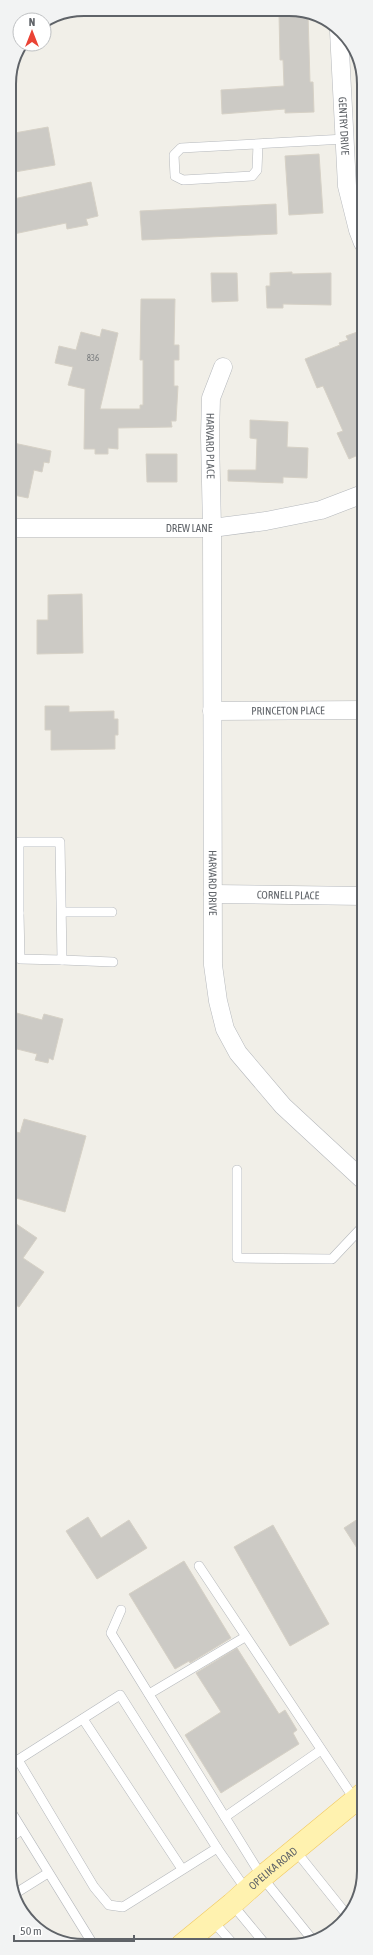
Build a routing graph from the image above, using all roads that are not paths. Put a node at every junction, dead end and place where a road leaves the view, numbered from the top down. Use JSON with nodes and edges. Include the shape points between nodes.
{"nodes":[{"id":1,"x":339,"y":39,"type":"edge"},
{"id":2,"x":345,"y":139,"type":"junction"},
{"id":3,"x":258,"y":144,"type":"junction"},
{"id":4,"x":357,"y":226,"type":"edge"},
{"id":5,"x":223,"y":367,"type":"dead end"},
{"id":6,"x":357,"y":497,"type":"edge"},
{"id":7,"x":16,"y":528,"type":"edge"},
{"id":8,"x":212,"y":528,"type":"junction"},
{"id":9,"x":357,"y":710,"type":"edge"},
{"id":10,"x":212,"y":711,"type":"junction"},
{"id":11,"x":16,"y":885,"type":"edge"},
{"id":12,"x":213,"y":894,"type":"junction"},
{"id":13,"x":357,"y":896,"type":"edge"},
{"id":14,"x":62,"y":912,"type":"junction"},
{"id":15,"x":112,"y":912,"type":"dead end"},
{"id":16,"x":16,"y":928,"type":"edge"},
{"id":17,"x":62,"y":960,"type":"junction"},
{"id":18,"x":114,"y":962,"type":"dead end"},
{"id":19,"x":237,"y":1170,"type":"dead end"},
{"id":20,"x":357,"y":1174,"type":"edge"},
{"id":21,"x":357,"y":1232,"type":"edge"},
{"id":22,"x":199,"y":1566,"type":"dead end"},
{"id":23,"x":121,"y":1610,"type":"dead end"},
{"id":24,"x":245,"y":1637,"type":"junction"},
{"id":25,"x":149,"y":1694,"type":"junction"},
{"id":26,"x":83,"y":1719,"type":"junction"},
{"id":27,"x":321,"y":1750,"type":"junction"},
{"id":28,"x":16,"y":1762,"type":"edge"},
{"id":29,"x":16,"y":1766,"type":"edge"},
{"id":30,"x":357,"y":1794,"type":"edge"},
{"id":31,"x":357,"y":1798,"type":"edge"},
{"id":32,"x":224,"y":1817,"type":"junction"},
{"id":33,"x":16,"y":1821,"type":"edge"},
{"id":34,"x":21,"y":1830,"type":"junction"},
{"id":35,"x":16,"y":1834,"type":"edge"},
{"id":36,"x":217,"y":1848,"type":"junction"},
{"id":37,"x":295,"y":1850,"type":"junction"},
{"id":38,"x":182,"y":1869,"type":"junction"},
{"id":39,"x":48,"y":1872,"type":"junction"},
{"id":40,"x":247,"y":1890,"type":"junction"},
{"id":41,"x":19,"y":1891,"type":"edge"},
{"id":42,"x":344,"y":1911,"type":"edge"},
{"id":43,"x":212,"y":1920,"type":"junction"},
{"id":44,"x":309,"y":1936,"type":"edge"},
{"id":45,"x":90,"y":1939,"type":"edge"},
{"id":46,"x":189,"y":1939,"type":"edge"},
{"id":47,"x":229,"y":1939,"type":"edge"},
{"id":48,"x":264,"y":1939,"type":"edge"}],
"edges":[{"from":1,"to":2,"type":"street","name":"GENTRY DRIVE"},
{"from":2,"to":3,"type":"lane"},
{"from":2,"to":4,"type":"street","name":"GENTRY DRIVE","via":[[347,186]]},
{"from":3,"to":3,"type":"lane","via":[[181,148],[174,155],[175,176],[183,180],[252,176],[257,170]]},
{"from":5,"to":8,"type":"street","name":"HARVARD PLACE","via":[[211,398]]},
{"from":6,"to":8,"type":"street","name":"DREW LANE","via":[[321,510]]},
{"from":7,"to":8,"type":"street","name":"DREW LANE"},
{"from":8,"to":10,"type":"street","name":"HARVARD DRIVE"},
{"from":9,"to":10,"type":"street","name":"PRINCETON PLACE"},
{"from":10,"to":12,"type":"street","name":"HARVARD DRIVE"},
{"from":11,"to":14,"type":"lane","via":[[19,842],[60,842]]},
{"from":12,"to":13,"type":"street","name":"CORNELL PLACE"},
{"from":12,"to":20,"type":"street","name":"HARVARD DRIVE","via":[[214,965],[218,1001],[226,1029],[238,1053],[284,1106]]},
{"from":14,"to":15,"type":"lane"},
{"from":14,"to":17,"type":"lane"},
{"from":16,"to":17,"type":"lane","via":[[20,959]]},
{"from":17,"to":18,"type":"lane"},
{"from":19,"to":21,"type":"lane","via":[[237,1258],[332,1259]]},
{"from":22,"to":24,"type":"lane"},
{"from":23,"to":25,"type":"lane","via":[[111,1633]]},
{"from":24,"to":25,"type":"lane"},
{"from":24,"to":27,"type":"lane"},
{"from":25,"to":32,"type":"lane"},
{"from":26,"to":28,"type":"lane"},
{"from":26,"to":36,"type":"lane","via":[[120,1695]]},
{"from":26,"to":38,"type":"lane"},
{"from":27,"to":30,"type":"lane"},
{"from":27,"to":32,"type":"lane"},
{"from":29,"to":38,"type":"lane","via":[[94,1887],[109,1905],[123,1907]]},
{"from":31,"to":37,"type":"main road","name":"OPELIKA ROAD"},
{"from":32,"to":40,"type":"lane"},
{"from":33,"to":34,"type":"lane"},
{"from":34,"to":35,"type":"lane"},
{"from":34,"to":39,"type":"lane"},
{"from":36,"to":38,"type":"lane"},
{"from":36,"to":40,"type":"lane"},
{"from":37,"to":40,"type":"main road","name":"OPELIKA ROAD"},
{"from":37,"to":42,"type":"lane"},
{"from":39,"to":41,"type":"lane"},
{"from":39,"to":45,"type":"lane"},
{"from":40,"to":43,"type":"main road","name":"OPELIKA ROAD"},
{"from":40,"to":44,"type":"lane"},
{"from":40,"to":48,"type":"lane"},
{"from":43,"to":46,"type":"main road","name":"OPELIKA ROAD"},
{"from":43,"to":47,"type":"lane"}]}
